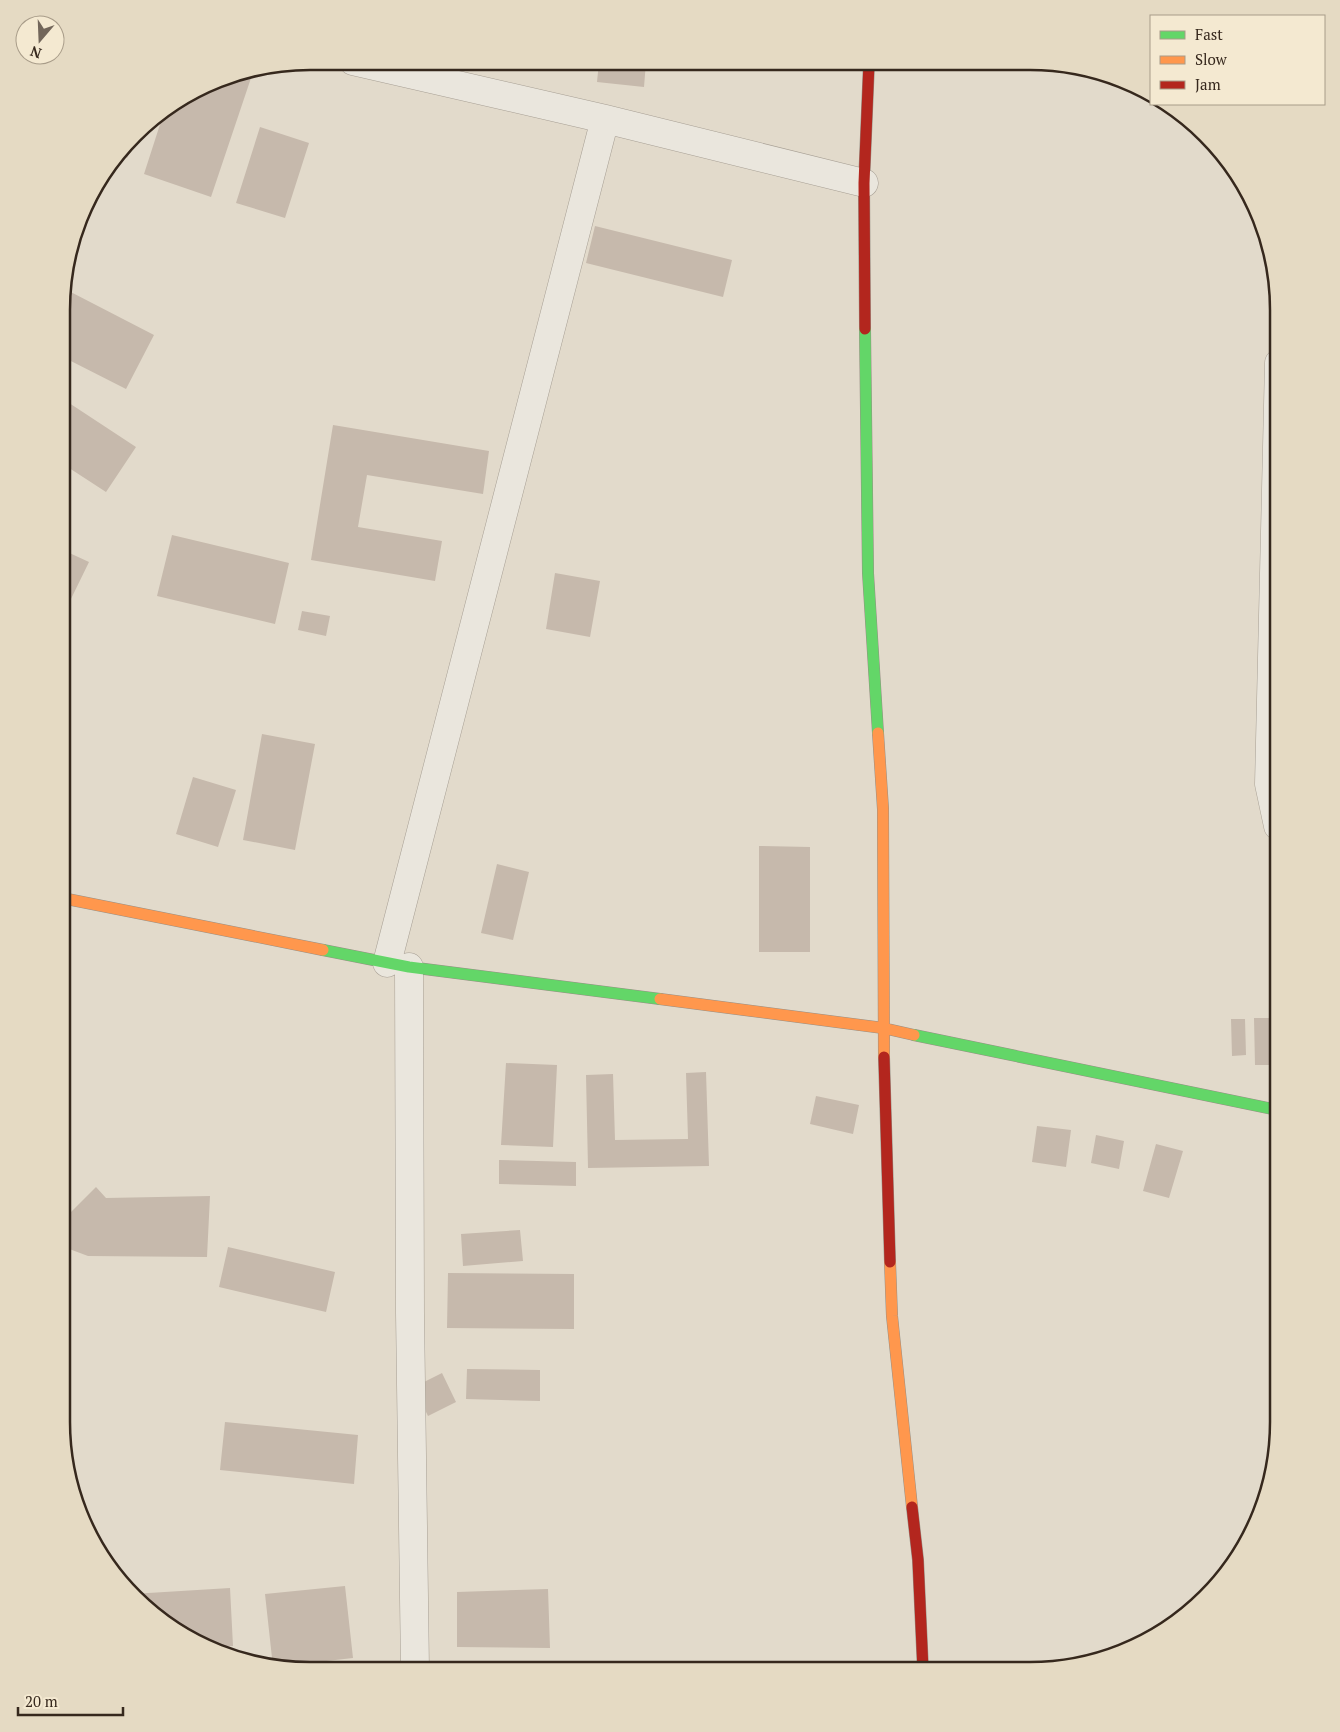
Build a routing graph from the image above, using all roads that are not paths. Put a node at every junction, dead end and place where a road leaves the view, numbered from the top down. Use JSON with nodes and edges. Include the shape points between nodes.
{"nodes":[{"id":1,"x":392,"y":70,"type":"edge"},
{"id":2,"x":869,"y":70,"type":"edge"},
{"id":3,"x":605,"y":120,"type":"junction"},
{"id":4,"x":864,"y":183,"type":"junction"},
{"id":5,"x":1270,"y":742,"type":"edge"},
{"id":6,"x":1270,"y":789,"type":"edge"},
{"id":7,"x":70,"y":900,"type":"edge"},
{"id":8,"x":398,"y":965,"type":"junction"},
{"id":9,"x":883,"y":1028,"type":"junction"},
{"id":10,"x":1270,"y":1108,"type":"edge"},
{"id":11,"x":415,"y":1662,"type":"edge"},
{"id":12,"x":923,"y":1662,"type":"edge"}],
"edges":[{"from":1,"to":3,"type":"street"},
{"from":2,"to":4,"type":"street"},
{"from":3,"to":4,"type":"street"},
{"from":3,"to":8,"type":"street"},
{"from":4,"to":9,"type":"street","via":[[868,572],[883,809]]},
{"from":5,"to":6,"type":"street"},
{"from":7,"to":8,"type":"street"},
{"from":8,"to":9,"type":"street"},
{"from":8,"to":11,"type":"street","via":[[410,1314]]},
{"from":9,"to":10,"type":"street"},
{"from":9,"to":12,"type":"street","via":[[892,1316],[918,1560]]}]}
